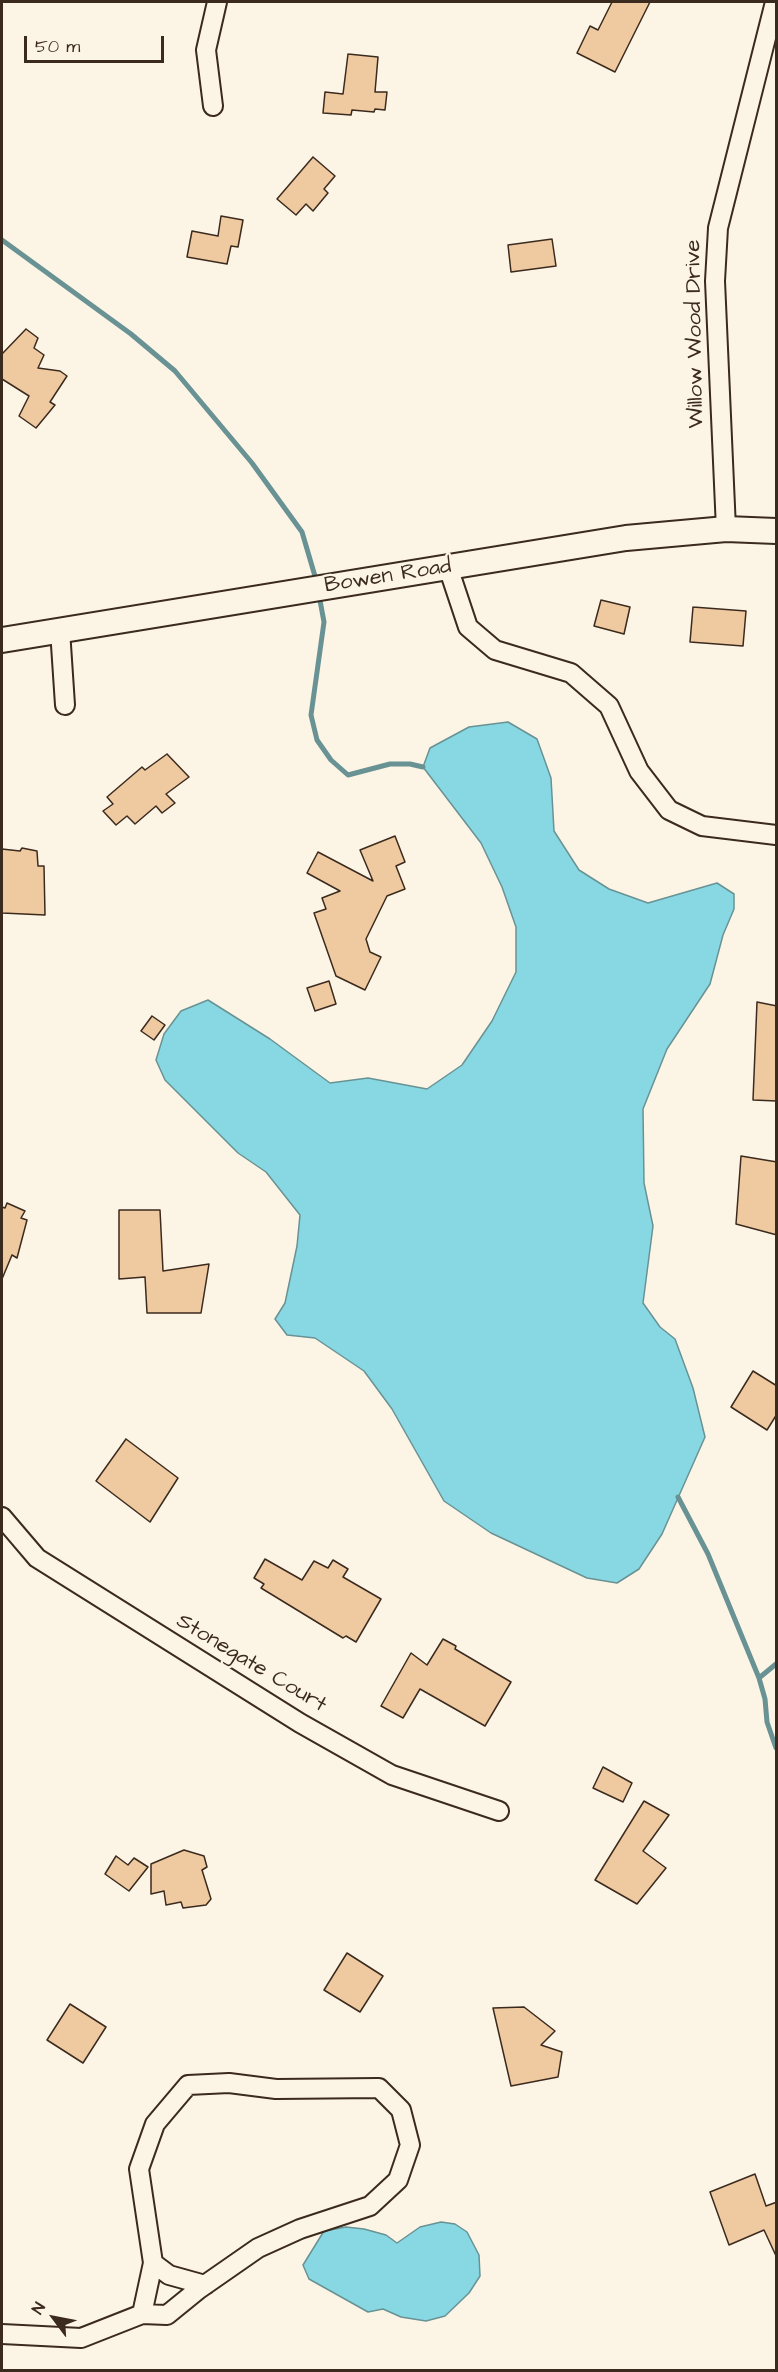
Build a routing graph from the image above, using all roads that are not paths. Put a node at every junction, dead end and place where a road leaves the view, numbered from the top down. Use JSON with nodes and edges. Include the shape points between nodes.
{"nodes":[{"id":1,"x":217,"y":2,"type":"edge"},
{"id":2,"x":775,"y":2,"type":"edge"},
{"id":3,"x":213,"y":106,"type":"dead end"},
{"id":4,"x":726,"y":529,"type":"junction"},
{"id":5,"x":777,"y":531,"type":"edge"},
{"id":6,"x":448,"y":567,"type":"junction"},
{"id":7,"x":60,"y":630,"type":"junction"},
{"id":8,"x":2,"y":640,"type":"edge"},
{"id":9,"x":65,"y":705,"type":"dead end"},
{"id":10,"x":777,"y":836,"type":"edge"},
{"id":11,"x":2,"y":1517,"type":"edge"},
{"id":12,"x":499,"y":1811,"type":"dead end"},
{"id":13,"x":153,"y":2263,"type":"junction"},
{"id":14,"x":205,"y":2285,"type":"junction"},
{"id":15,"x":142,"y":2314,"type":"junction"},
{"id":16,"x":2,"y":2334,"type":"edge"}],
"edges":[{"from":1,"to":3,"type":"street","via":[[206,50]]},
{"from":2,"to":4,"type":"street","name":"Willow Wood Drive","via":[[718,228],[715,281]]},
{"from":4,"to":5,"type":"street","name":"Bowen Road"},
{"from":4,"to":6,"type":"street","name":"Bowen Road","via":[[626,538]]},
{"from":6,"to":7,"type":"street","name":"Bowen Road"},
{"from":6,"to":10,"type":"street","via":[[468,627],[495,650],[571,673],[609,706],[639,771],[669,810],[702,826]]},
{"from":7,"to":8,"type":"street","name":"Bowen Road"},
{"from":7,"to":9,"type":"street"},
{"from":11,"to":12,"type":"street","name":"Stonegate Court","via":[[38,1558],[300,1723],[392,1775]]},
{"from":13,"to":14,"type":"street","via":[[169,2275]]},
{"from":13,"to":14,"type":"street","via":[[139,2169],[155,2124],[188,2085],[379,2088],[401,2110],[410,2145],[398,2180],[370,2206],[300,2229],[258,2248]]},
{"from":13,"to":15,"type":"street"},
{"from":14,"to":15,"type":"street","via":[[167,2315]]},
{"from":15,"to":16,"type":"street","via":[[81,2338]]}]}
